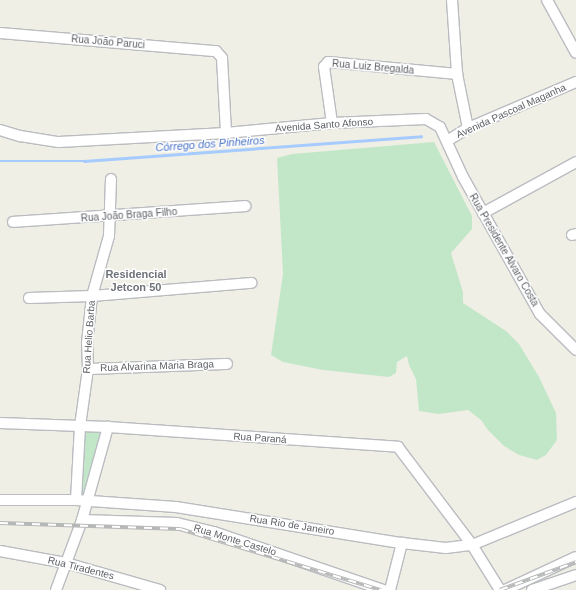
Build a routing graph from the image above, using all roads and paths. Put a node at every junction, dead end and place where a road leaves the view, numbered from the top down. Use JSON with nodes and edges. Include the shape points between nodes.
{"nodes":[{"id":1,"x":452,"y":0,"type":"edge"},
{"id":2,"x":547,"y":0,"type":"edge"},
{"id":3,"x":0,"y":33,"type":"edge"},
{"id":4,"x":576,"y":53,"type":"edge"},
{"id":5,"x":457,"y":74,"type":"junction"},
{"id":6,"x":576,"y":82,"type":"edge"},
{"id":7,"x":332,"y":123,"type":"junction"},
{"id":8,"x":468,"y":128,"type":"junction"},
{"id":9,"x":0,"y":130,"type":"edge"},
{"id":10,"x":226,"y":133,"type":"junction"},
{"id":11,"x":447,"y":141,"type":"junction"},
{"id":12,"x":576,"y":162,"type":"edge"},
{"id":13,"x":111,"y":179,"type":"dead end"},
{"id":14,"x":245,"y":206,"type":"dead end"},
{"id":15,"x":482,"y":213,"type":"junction"},
{"id":16,"x":111,"y":216,"type":"junction"},
{"id":17,"x":13,"y":222,"type":"dead end"},
{"id":18,"x":251,"y":283,"type":"dead end"},
{"id":19,"x":92,"y":296,"type":"junction"},
{"id":20,"x":29,"y":298,"type":"dead end"},
{"id":21,"x":576,"y":350,"type":"edge"},
{"id":22,"x":227,"y":364,"type":"dead end"},
{"id":23,"x":88,"y":369,"type":"junction"},
{"id":24,"x":0,"y":423,"type":"edge"},
{"id":25,"x":80,"y":426,"type":"junction"},
{"id":26,"x":108,"y":427,"type":"junction"},
{"id":27,"x":0,"y":500,"type":"edge"},
{"id":28,"x":76,"y":500,"type":"junction"},
{"id":29,"x":87,"y":501,"type":"junction"},
{"id":30,"x":574,"y":507,"type":"edge"},
{"id":31,"x":82,"y":520,"type":"junction"},
{"id":32,"x":402,"y":543,"type":"junction"},
{"id":33,"x":472,"y":545,"type":"junction"},
{"id":34,"x":0,"y":551,"type":"edge"},
{"id":35,"x":576,"y":557,"type":"edge"},
{"id":36,"x":66,"y":563,"type":"junction"},
{"id":37,"x":576,"y":575,"type":"edge"},
{"id":38,"x":56,"y":590,"type":"edge"},
{"id":39,"x":160,"y":590,"type":"edge"},
{"id":40,"x":383,"y":590,"type":"edge"},
{"id":41,"x":390,"y":590,"type":"edge"},
{"id":42,"x":500,"y":590,"type":"edge"},
{"id":43,"x":505,"y":590,"type":"edge"},
{"id":44,"x":532,"y":590,"type":"edge"}],
"edges":[{"from":1,"to":5,"type":"street"},
{"from":2,"to":4,"type":"street"},
{"from":3,"to":10,"type":"street","name":"Rua João Paruci","via":[[216,51],[222,58]]},
{"from":5,"to":7,"type":"street","name":"Rua Luiz Bregalda","via":[[328,62],[324,67]]},
{"from":5,"to":8,"type":"street"},
{"from":6,"to":8,"type":"street","name":"Avenida Pascoal Maganha"},
{"from":7,"to":10,"type":"street","name":"Avenida Santo Afonso"},
{"from":7,"to":11,"type":"street","name":"Avenida Santo Afonso","via":[[426,119],[440,127]]},
{"from":8,"to":11,"type":"street","name":"Avenida Pascoal Maganha"},
{"from":9,"to":10,"type":"street","name":"Avenida Santo Afonso","via":[[59,142]]},
{"from":11,"to":15,"type":"street","name":"Rua Presidente Alvaro Costa"},
{"from":12,"to":15,"type":"street"},
{"from":13,"to":16,"type":"street","name":"Rua Helio Barba"},
{"from":14,"to":16,"type":"street","name":"Rua João Braga Filho"},
{"from":15,"to":21,"type":"street","name":"Rua Presidente Alvaro Costa","via":[[540,314]]},
{"from":16,"to":17,"type":"street","name":"Rua João Braga Filho"},
{"from":16,"to":19,"type":"street","name":"Rua Helio Barba","via":[[110,236]]},
{"from":18,"to":19,"type":"street"},
{"from":19,"to":20,"type":"street"},
{"from":19,"to":23,"type":"street","name":"Rua Helio Barba","via":[[87,342]]},
{"from":22,"to":23,"type":"street","name":"Rua Alvarina Maria Braga"},
{"from":23,"to":25,"type":"street","name":"Rua Helio Barba"},
{"from":24,"to":25,"type":"street","name":"Rua Paraná"},
{"from":25,"to":26,"type":"street","name":"Rua Paraná"},
{"from":25,"to":28,"type":"street","name":"Rua Helio Barba"},
{"from":26,"to":29,"type":"street"},
{"from":26,"to":33,"type":"street","name":"Rua Paraná","via":[[398,447]]},
{"from":27,"to":28,"type":"street","name":"Rua Rio de Janeiro"},
{"from":28,"to":29,"type":"street","name":"Rua Rio de Janeiro"},
{"from":29,"to":31,"type":"street"},
{"from":29,"to":32,"type":"street","name":"Rua Rio de Janeiro","via":[[176,507]]},
{"from":30,"to":33,"type":"street","name":"Rua Rio de Janeiro"},
{"from":31,"to":36,"type":"street"},
{"from":31,"to":40,"type":"street","name":"Rua Monte Castelo","via":[[177,523],[214,532]]},
{"from":32,"to":33,"type":"street","name":"Rua Rio de Janeiro","via":[[446,548]]},
{"from":32,"to":41,"type":"street"},
{"from":33,"to":42,"type":"street","name":"Rua Paraná"},
{"from":34,"to":36,"type":"street","name":"Rua Tiradentes"},
{"from":35,"to":43,"type":"street"},
{"from":36,"to":38,"type":"street"},
{"from":36,"to":39,"type":"street","name":"Rua Tiradentes"},
{"from":37,"to":44,"type":"street"}]}
